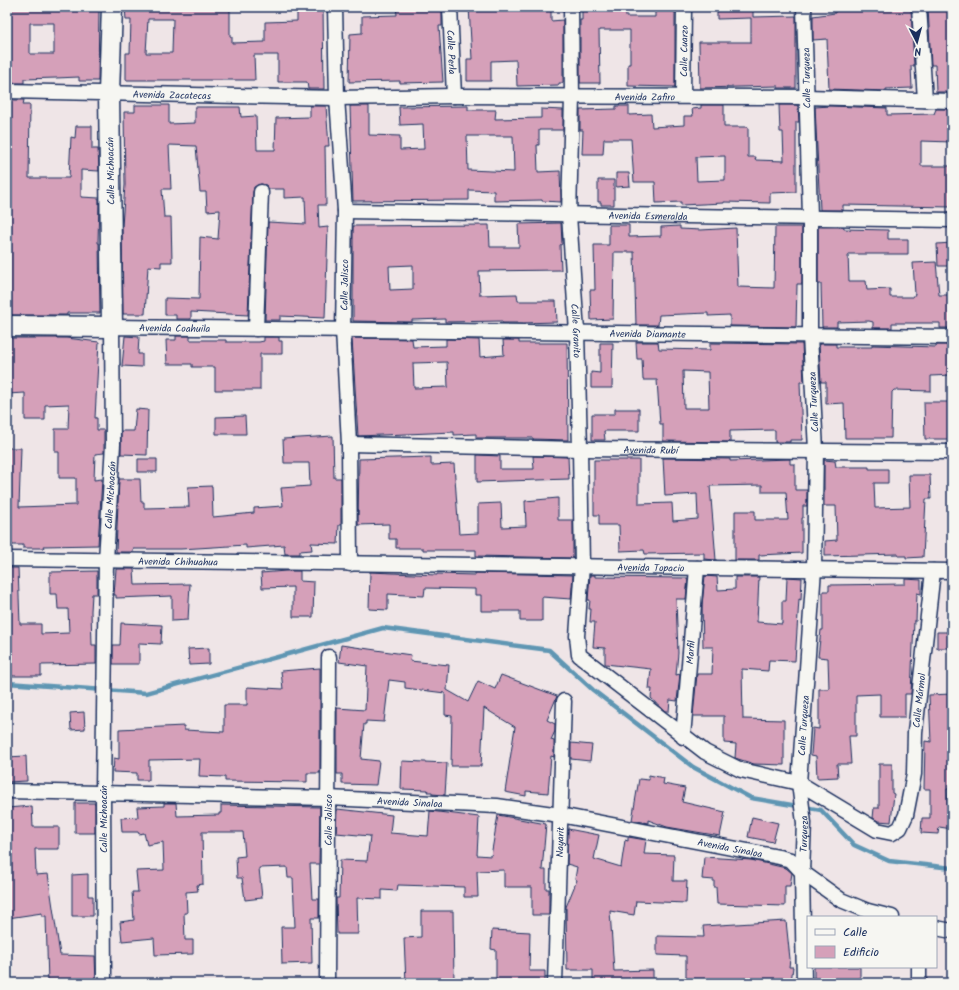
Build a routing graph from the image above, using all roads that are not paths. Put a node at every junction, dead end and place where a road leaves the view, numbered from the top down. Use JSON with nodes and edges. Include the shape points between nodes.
{"nodes":[{"id":1,"x":112,"y":7,"type":"edge"},
{"id":2,"x":335,"y":7,"type":"edge"},
{"id":3,"x":450,"y":7,"type":"edge"},
{"id":4,"x":571,"y":7,"type":"edge"},
{"id":5,"x":684,"y":7,"type":"edge"},
{"id":6,"x":804,"y":7,"type":"edge"},
{"id":7,"x":919,"y":7,"type":"edge"},
{"id":8,"x":7,"y":91,"type":"edge"},
{"id":9,"x":109,"y":92,"type":"junction"},
{"id":10,"x":454,"y":96,"type":"junction"},
{"id":11,"x":683,"y":96,"type":"junction"},
{"id":12,"x":572,"y":97,"type":"junction"},
{"id":13,"x":806,"y":97,"type":"junction"},
{"id":14,"x":337,"y":98,"type":"junction"},
{"id":15,"x":925,"y":100,"type":"junction"},
{"id":16,"x":952,"y":101,"type":"edge"},
{"id":17,"x":261,"y":192,"type":"dead end"},
{"id":18,"x":345,"y":211,"type":"junction"},
{"id":19,"x":569,"y":215,"type":"junction"},
{"id":20,"x":810,"y":217,"type":"junction"},
{"id":21,"x":952,"y":220,"type":"edge"},
{"id":22,"x":7,"y":326,"type":"edge"},
{"id":23,"x":112,"y":327,"type":"junction"},
{"id":24,"x":256,"y":329,"type":"junction"},
{"id":25,"x":343,"y":330,"type":"junction"},
{"id":26,"x":577,"y":332,"type":"junction"},
{"id":27,"x":810,"y":336,"type":"junction"},
{"id":28,"x":952,"y":338,"type":"edge"},
{"id":29,"x":349,"y":444,"type":"junction"},
{"id":30,"x":580,"y":449,"type":"junction"},
{"id":31,"x":816,"y":450,"type":"junction"},
{"id":32,"x":952,"y":452,"type":"edge"},
{"id":33,"x":7,"y":559,"type":"edge"},
{"id":34,"x":106,"y":560,"type":"junction"},
{"id":35,"x":350,"y":564,"type":"junction"},
{"id":36,"x":582,"y":565,"type":"junction"},
{"id":37,"x":697,"y":568,"type":"junction"},
{"id":38,"x":814,"y":569,"type":"junction"},
{"id":39,"x":952,"y":571,"type":"edge"},
{"id":40,"x":933,"y":572,"type":"junction"},
{"id":41,"x":329,"y":656,"type":"dead end"},
{"id":42,"x":564,"y":701,"type":"dead end"},
{"id":43,"x":683,"y":737,"type":"junction"},
{"id":44,"x":800,"y":789,"type":"junction"},
{"id":45,"x":7,"y":791,"type":"edge"},
{"id":46,"x":103,"y":792,"type":"junction"},
{"id":47,"x":328,"y":798,"type":"junction"},
{"id":48,"x":560,"y":816,"type":"junction"},
{"id":49,"x":802,"y":872,"type":"junction"},
{"id":50,"x":888,"y":916,"type":"edge"},
{"id":51,"x":937,"y":928,"type":"edge"},
{"id":52,"x":952,"y":931,"type":"edge"},
{"id":53,"x":919,"y":968,"type":"edge"},
{"id":54,"x":104,"y":983,"type":"edge"},
{"id":55,"x":327,"y":983,"type":"edge"},
{"id":56,"x":555,"y":983,"type":"edge"},
{"id":57,"x":804,"y":983,"type":"edge"},
{"id":58,"x":919,"y":983,"type":"edge"}],
"edges":[{"from":1,"to":9,"type":"street","name":"Calle Michoacán"},
{"from":2,"to":14,"type":"street","name":"Calle Jalisco"},
{"from":3,"to":10,"type":"street","name":"Calle Perla"},
{"from":4,"to":12,"type":"street","name":"Calle Granito"},
{"from":5,"to":11,"type":"street","name":"Calle Cuarzo"},
{"from":6,"to":13,"type":"street","name":"Calle Turqueza"},
{"from":7,"to":15,"type":"street"},
{"from":8,"to":9,"type":"street","name":"Avenida Zacatecas"},
{"from":9,"to":14,"type":"street","name":"Avenida Zacatecas"},
{"from":9,"to":23,"type":"street","name":"Calle Michoacán"},
{"from":10,"to":12,"type":"street","name":"Avenida Zafiro"},
{"from":10,"to":14,"type":"street","name":"Avenida Zafiro"},
{"from":11,"to":12,"type":"street","name":"Avenida Zafiro"},
{"from":11,"to":13,"type":"street","name":"Avenida Zafiro"},
{"from":12,"to":19,"type":"street","name":"Calle Granito"},
{"from":13,"to":15,"type":"street","name":"Avenida Zafiro"},
{"from":13,"to":20,"type":"street","name":"Calle Turqueza"},
{"from":14,"to":18,"type":"street","name":"Calle Jalisco"},
{"from":15,"to":16,"type":"street","name":"Avenida Zafiro"},
{"from":17,"to":24,"type":"street"},
{"from":18,"to":19,"type":"street","name":"Avenida Esmeralda"},
{"from":18,"to":25,"type":"street","name":"Calle Jalisco"},
{"from":19,"to":20,"type":"street","name":"Avenida Esmeralda"},
{"from":19,"to":26,"type":"street","name":"Calle Granito"},
{"from":20,"to":21,"type":"street","name":"Avenida Esmeralda"},
{"from":20,"to":27,"type":"street","name":"Calle Turqueza"},
{"from":22,"to":23,"type":"street","name":"Avenida Coahuila"},
{"from":23,"to":24,"type":"street","name":"Avenida Coahuila"},
{"from":23,"to":34,"type":"street","name":"Calle Michoacán","via":[[113,444]]},
{"from":24,"to":25,"type":"street","name":"Avenida Coahuila"},
{"from":25,"to":26,"type":"street","name":"Avenida Diamante"},
{"from":25,"to":29,"type":"street","name":"Calle Jalisco"},
{"from":26,"to":27,"type":"street","name":"Avenida Diamante"},
{"from":26,"to":30,"type":"street","name":"Calle Granito"},
{"from":27,"to":28,"type":"street","name":"Avenida Diamante"},
{"from":27,"to":31,"type":"street","name":"Calle Turqueza"},
{"from":29,"to":30,"type":"street","name":"Avenida Rubí"},
{"from":29,"to":35,"type":"street","name":"Calle Jalisco"},
{"from":30,"to":31,"type":"street","name":"Avenida Rubí"},
{"from":30,"to":36,"type":"street","name":"Calle Granito"},
{"from":31,"to":32,"type":"street","name":"Avenida Rubí"},
{"from":31,"to":38,"type":"street","name":"Calle Turqueza"},
{"from":33,"to":34,"type":"street","name":"Avenida Chihuahua"},
{"from":34,"to":35,"type":"street","name":"Avenida Chihuahua"},
{"from":34,"to":46,"type":"street","name":"Calle Michoacán"},
{"from":35,"to":36,"type":"street","name":"Avenida Topacio"},
{"from":36,"to":37,"type":"street","name":"Avenida Topacio"},
{"from":36,"to":43,"type":"street","name":"Calle Granito","via":[[577,636],[579,655]]},
{"from":37,"to":38,"type":"street","name":"Avenida Topacio"},
{"from":37,"to":43,"type":"street","name":"Marfil"},
{"from":38,"to":40,"type":"street","name":"Avenida Topacio"},
{"from":38,"to":44,"type":"street","name":"Calle Turqueza"},
{"from":39,"to":40,"type":"street","name":"Avenida Topacio"},
{"from":40,"to":44,"type":"street","name":"Calle Mármol","via":[[914,774],[906,815],[900,828],[892,834],[876,830]]},
{"from":41,"to":47,"type":"street","name":"Calle Jalisco"},
{"from":42,"to":48,"type":"street","name":"Nayarit"},
{"from":43,"to":44,"type":"street","via":[[705,752],[741,770]]},
{"from":44,"to":49,"type":"street","name":"Turqueza","via":[[804,823]]},
{"from":45,"to":46,"type":"street","name":"Avenida Sinaloa"},
{"from":46,"to":47,"type":"street","name":"Avenida Sinaloa"},
{"from":46,"to":54,"type":"street","name":"Calle Michoacán"},
{"from":47,"to":48,"type":"street","name":"Avenida Sinaloa","via":[[498,806]]},
{"from":47,"to":55,"type":"street","name":"Calle Jalisco"},
{"from":48,"to":49,"type":"street","name":"Avenida Sinaloa","via":[[779,857],[791,860]]},
{"from":48,"to":56,"type":"street","name":"Nayarit"},
{"from":49,"to":50,"type":"street","name":"Avenida Sinaloa","via":[[841,900]]},
{"from":49,"to":57,"type":"street","name":"Turqueza"},
{"from":51,"to":52,"type":"street"},
{"from":53,"to":58,"type":"street"}]}
